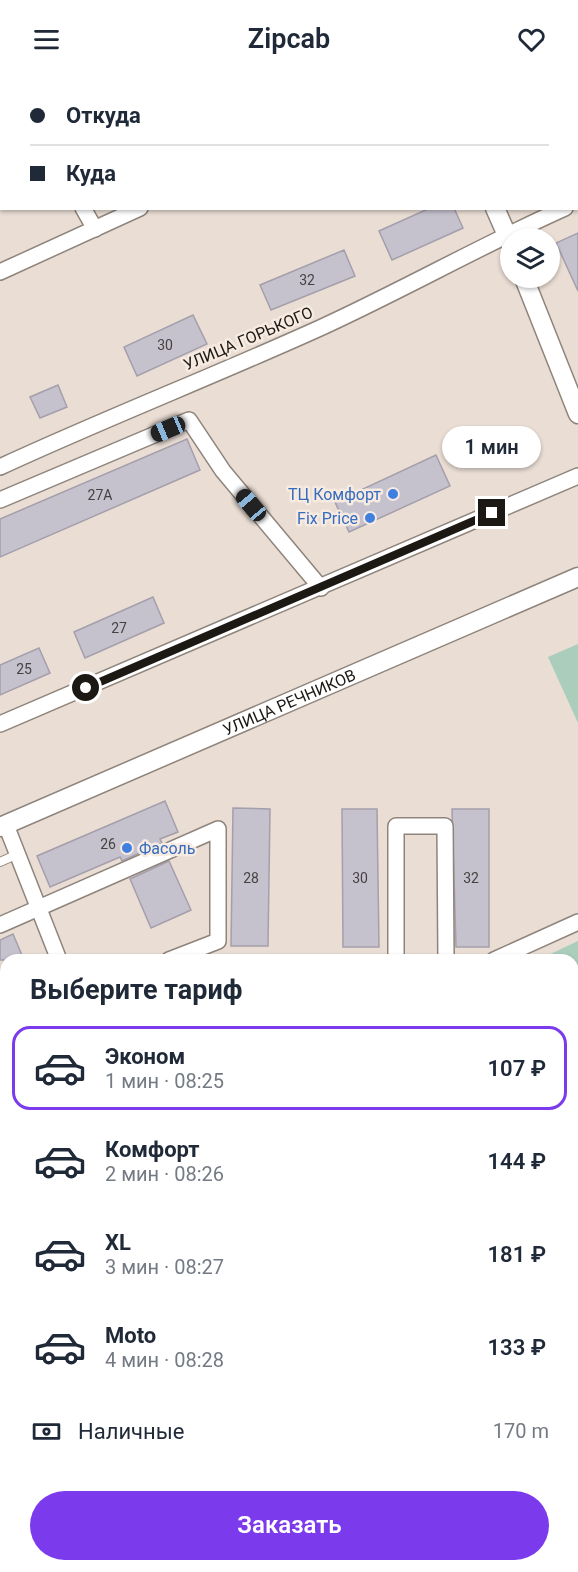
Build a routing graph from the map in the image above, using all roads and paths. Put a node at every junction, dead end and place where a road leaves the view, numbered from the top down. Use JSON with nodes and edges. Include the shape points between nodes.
{"nodes":[{"id":1,"x":84,"y":210,"type":"edge"},
{"id":2,"x":136,"y":210,"type":"edge"},
{"id":3,"x":496,"y":210,"type":"edge"},
{"id":4,"x":561,"y":210,"type":"edge"},
{"id":5,"x":504,"y":228,"type":"edge"},
{"id":6,"x":527,"y":228,"type":"edge"},
{"id":7,"x":95,"y":229,"type":"junction"},
{"id":8,"x":500,"y":242,"type":"edge"},
{"id":9,"x":0,"y":272,"type":"edge"},
{"id":10,"x":528,"y":288,"type":"edge"},
{"id":11,"x":578,"y":414,"type":"edge"},
{"id":12,"x":0,"y":467,"type":"edge"},
{"id":13,"x":578,"y":476,"type":"edge"},
{"id":14,"x":0,"y":500,"type":"edge"},
{"id":15,"x":578,"y":577,"type":"edge"},
{"id":16,"x":321,"y":588,"type":"junction"},
{"id":17,"x":0,"y":724,"type":"edge"},
{"id":18,"x":3,"y":826,"type":"edge"},
{"id":19,"x":18,"y":854,"type":"junction"},
{"id":20,"x":0,"y":862,"type":"edge"},
{"id":21,"x":38,"y":907,"type":"junction"},
{"id":22,"x":578,"y":922,"type":"edge"},
{"id":23,"x":0,"y":925,"type":"edge"},
{"id":24,"x":56,"y":954,"type":"edge"},
{"id":25,"x":184,"y":954,"type":"edge"},
{"id":26,"x":396,"y":954,"type":"edge"},
{"id":27,"x":446,"y":954,"type":"edge"},
{"id":28,"x":507,"y":954,"type":"edge"}],
"edges":[{"from":1,"to":7,"type":"street"},
{"from":2,"to":7,"type":"street"},
{"from":3,"to":5,"type":"street"},
{"from":4,"to":6,"type":"street","name":"УЛИЦА ГОРЬКОГО"},
{"from":7,"to":9,"type":"street"},
{"from":8,"to":12,"type":"street","name":"УЛИЦА ГОРЬКОГО","via":[[321,327]]},
{"from":10,"to":11,"type":"street"},
{"from":13,"to":16,"type":"street"},
{"from":14,"to":16,"type":"street","via":[[189,420],[223,471]]},
{"from":15,"to":18,"type":"street","name":"УЛИЦА РЕЧНИКОВ"},
{"from":16,"to":17,"type":"street"},
{"from":18,"to":19,"type":"street"},
{"from":19,"to":20,"type":"lane"},
{"from":19,"to":21,"type":"street"},
{"from":21,"to":23,"type":"street"},
{"from":21,"to":24,"type":"street"},
{"from":21,"to":25,"type":"street","via":[[218,829],[218,941]]},
{"from":22,"to":28,"type":"street"},
{"from":26,"to":27,"type":"street","via":[[396,826],[445,826]]}]}
